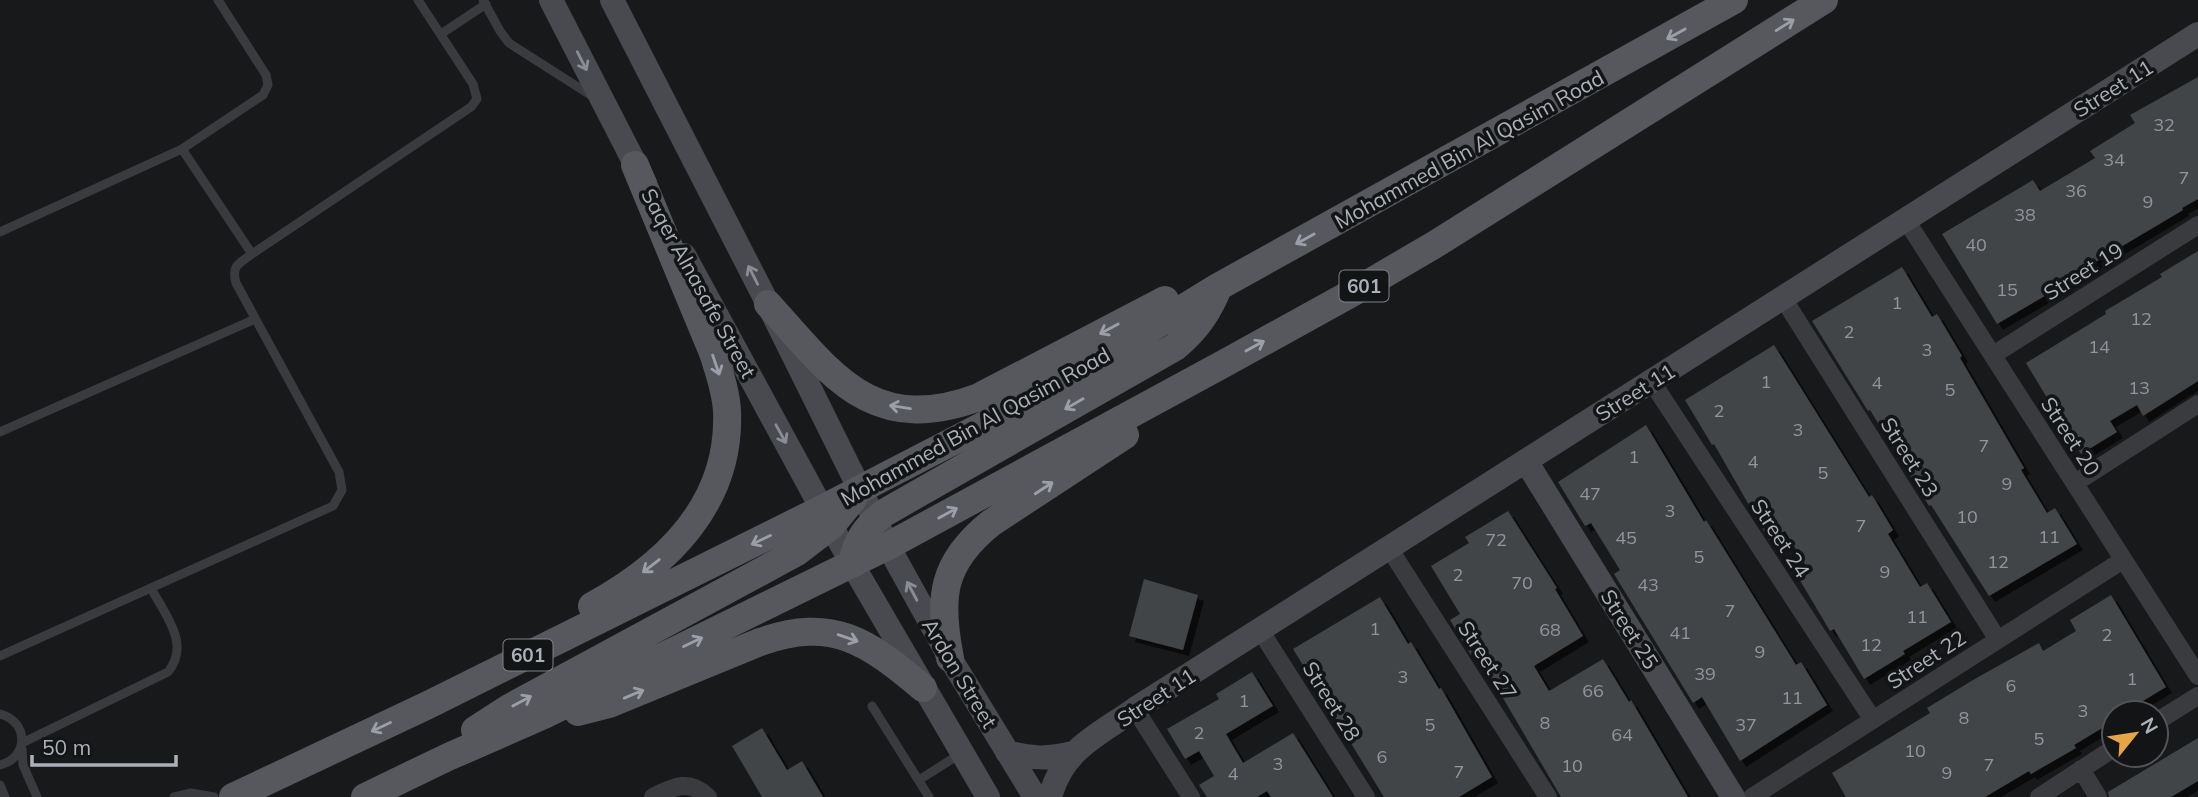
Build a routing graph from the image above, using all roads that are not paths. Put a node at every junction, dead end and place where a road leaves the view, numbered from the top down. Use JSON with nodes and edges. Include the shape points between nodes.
{"nodes":[{"id":1,"x":218,"y":0,"type":"edge"},
{"id":2,"x":418,"y":0,"type":"edge"},
{"id":3,"x":551,"y":0,"type":"edge"},
{"id":4,"x":612,"y":0,"type":"edge"},
{"id":5,"x":1824,"y":0,"type":"edge"},
{"id":6,"x":485,"y":2,"type":"edge"},
{"id":7,"x":1725,"y":6,"type":"edge"},
{"id":8,"x":441,"y":34,"type":"junction"},
{"id":9,"x":2198,"y":34,"type":"edge"},
{"id":10,"x":604,"y":104,"type":"junction"},
{"id":11,"x":182,"y":149,"type":"junction"},
{"id":12,"x":635,"y":165,"type":"junction"},
{"id":13,"x":1906,"y":220,"type":"junction"},
{"id":14,"x":2198,"y":225,"type":"edge"},
{"id":15,"x":0,"y":232,"type":"edge"},
{"id":16,"x":1434,"y":245,"type":"junction"},
{"id":17,"x":252,"y":254,"type":"junction"},
{"id":18,"x":1218,"y":287,"type":"junction"},
{"id":19,"x":1783,"y":298,"type":"junction"},
{"id":20,"x":768,"y":304,"type":"junction"},
{"id":21,"x":255,"y":319,"type":"junction"},
{"id":22,"x":1993,"y":355,"type":"junction"},
{"id":23,"x":1225,"y":363,"type":"junction"},
{"id":24,"x":1652,"y":382,"type":"junction"},
{"id":25,"x":2198,"y":404,"type":"edge"},
{"id":26,"x":0,"y":432,"type":"edge"},
{"id":27,"x":1526,"y":461,"type":"junction"},
{"id":28,"x":2074,"y":483,"type":"junction"},
{"id":29,"x":859,"y":490,"type":"junction"},
{"id":30,"x":827,"y":518,"type":"junction"},
{"id":31,"x":874,"y":520,"type":"junction"},
{"id":32,"x":888,"y":546,"type":"junction"},
{"id":33,"x":1389,"y":548,"type":"junction"},
{"id":34,"x":2123,"y":560,"type":"junction"},
{"id":35,"x":852,"y":564,"type":"junction"},
{"id":36,"x":150,"y":588,"type":"junction"},
{"id":37,"x":1260,"y":630,"type":"junction"},
{"id":38,"x":1998,"y":640,"type":"junction"},
{"id":39,"x":0,"y":656,"type":"edge"},
{"id":40,"x":950,"y":657,"type":"junction"},
{"id":41,"x":2198,"y":676,"type":"edge"},
{"id":42,"x":923,"y":688,"type":"junction"},
{"id":43,"x":2198,"y":695,"type":"edge"},
{"id":44,"x":428,"y":705,"type":"junction"},
{"id":45,"x":0,"y":706,"type":"edge"},
{"id":46,"x":872,"y":706,"type":"dead end"},
{"id":47,"x":1135,"y":709,"type":"junction"},
{"id":48,"x":2170,"y":713,"type":"edge"},
{"id":49,"x":4,"y":715,"type":"edge"},
{"id":50,"x":544,"y":715,"type":"junction"},
{"id":51,"x":1872,"y":720,"type":"junction"},
{"id":52,"x":22,"y":744,"type":"junction"},
{"id":53,"x":1007,"y":752,"type":"junction"},
{"id":54,"x":962,"y":753,"type":"junction"},
{"id":55,"x":1073,"y":753,"type":"junction"},
{"id":56,"x":448,"y":757,"type":"junction"},
{"id":57,"x":2100,"y":757,"type":"edge"},
{"id":58,"x":0,"y":765,"type":"edge"},
{"id":59,"x":2081,"y":769,"type":"junction"},
{"id":60,"x":919,"y":780,"type":"junction"},
{"id":61,"x":0,"y":785,"type":"edge"},
{"id":62,"x":5,"y":797,"type":"edge"},
{"id":63,"x":37,"y":797,"type":"edge"},
{"id":64,"x":174,"y":797,"type":"edge"},
{"id":65,"x":214,"y":797,"type":"edge"},
{"id":66,"x":233,"y":797,"type":"edge"},
{"id":67,"x":365,"y":797,"type":"edge"},
{"id":68,"x":653,"y":797,"type":"edge"},
{"id":69,"x":708,"y":797,"type":"edge"},
{"id":70,"x":929,"y":797,"type":"edge"},
{"id":71,"x":988,"y":797,"type":"edge"},
{"id":72,"x":1035,"y":797,"type":"edge"},
{"id":73,"x":1050,"y":797,"type":"edge"},
{"id":74,"x":1191,"y":797,"type":"edge"},
{"id":75,"x":1366,"y":797,"type":"edge"},
{"id":76,"x":1548,"y":797,"type":"edge"},
{"id":77,"x":1734,"y":797,"type":"edge"},
{"id":78,"x":1752,"y":797,"type":"edge"},
{"id":79,"x":2039,"y":797,"type":"edge"},
{"id":80,"x":2098,"y":797,"type":"edge"}],
"edges":[{"from":1,"to":11,"type":"lane","via":[[268,85],[262,95]]},
{"from":2,"to":8,"type":"lane"},
{"from":3,"to":10,"type":"street","name":"Saqer Alnasafe Street","one_way":true},
{"from":20,"to":4,"type":"street","one_way":true},
{"from":16,"to":5,"type":"main road","number":"601","one_way":true},
{"from":6,"to":8,"type":"lane"},
{"from":6,"to":10,"type":"lane","via":[[509,43]]},
{"from":7,"to":16,"type":"main road","via":[[1742,22],[1740,42],[1490,190],[1459,215]]},
{"from":7,"to":18,"type":"main road","name":"Mohammed Bin Al Qasim Road","one_way":true},
{"from":8,"to":17,"type":"lane","via":[[473,84],[477,99],[471,107]]},
{"from":9,"to":13,"type":"street","name":"Street 11"},
{"from":10,"to":12,"type":"street","name":"Saqer Alnasafe Street"},
{"from":11,"to":15,"type":"lane"},
{"from":11,"to":17,"type":"lane"},
{"from":12,"to":30,"type":"street","name":"Saqer Alnasafe Street","one_way":true},
{"from":12,"to":44,"type":"main road","one_way":true,"via":[[723,384],[727,436],[717,480],[689,528],[644,572],[487,664]]},
{"from":13,"to":19,"type":"street","name":"Street 11"},
{"from":13,"to":22,"type":"street","name":"Street 20"},
{"from":14,"to":22,"type":"street","name":"Street 19"},
{"from":23,"to":16,"type":"main road","number":"601","one_way":true},
{"from":17,"to":21,"type":"lane","via":[[233,273]]},
{"from":18,"to":20,"type":"main road","one_way":true,"via":[[1172,298],[979,397],[930,410],[904,409],[856,393],[836,378]]},
{"from":18,"to":29,"type":"main road","name":"Mohammed Bin Al Qasim Road","via":[[1044,394]]},
{"from":18,"to":31,"type":"main road","one_way":true,"via":[[1206,314],[1175,347]]},
{"from":19,"to":24,"type":"street","name":"Street 11"},
{"from":19,"to":38,"type":"street","name":"Street 23"},
{"from":20,"to":29,"type":"street"},
{"from":21,"to":26,"type":"lane"},
{"from":21,"to":36,"type":"lane","via":[[339,472],[342,490],[333,506]]},
{"from":22,"to":28,"type":"street","name":"Street 20"},
{"from":32,"to":23,"type":"main road","number":"601","one_way":true},
{"from":40,"to":23,"type":"main road","one_way":true,"via":[[944,626],[946,586],[962,551],[975,536],[1180,399]]},
{"from":24,"to":27,"type":"street","name":"Street 11"},
{"from":24,"to":51,"type":"street","name":"Street 24"},
{"from":25,"to":28,"type":"street"},
{"from":27,"to":33,"type":"street","name":"Street 11"},
{"from":27,"to":77,"type":"street","name":"Street 25"},
{"from":28,"to":34,"type":"street","name":"Street 20"},
{"from":29,"to":30,"type":"main road"},
{"from":29,"to":31,"type":"street"},
{"from":30,"to":35,"type":"street","name":"Saqer Alnasafe Street"},
{"from":30,"to":44,"type":"main road","name":"Mohammed Bin Al Qasim Road","number":"601","one_way":true},
{"from":56,"to":30,"type":"main road","one_way":true,"via":[[486,721],[788,558],[809,544]]},
{"from":31,"to":32,"type":"street"},
{"from":31,"to":35,"type":"main road","via":[[855,547]]},
{"from":32,"to":35,"type":"main road","number":"601"},
{"from":40,"to":32,"type":"street","name":"Ardon Street","one_way":true},
{"from":33,"to":37,"type":"street","name":"Street 11"},
{"from":33,"to":76,"type":"street","name":"Street 27"},
{"from":34,"to":38,"type":"street","name":"Street 22"},
{"from":34,"to":41,"type":"street","name":"Street 20"},
{"from":35,"to":42,"type":"street","name":"Ardon Street"},
{"from":50,"to":35,"type":"main road","number":"601","one_way":true},
{"from":36,"to":39,"type":"lane"},
{"from":36,"to":52,"type":"lane","via":[[178,644],[177,659],[168,672]]},
{"from":37,"to":47,"type":"street","name":"Street 11"},
{"from":37,"to":75,"type":"street","name":"Street 28"},
{"from":38,"to":51,"type":"street","name":"Street 22"},
{"from":40,"to":53,"type":"street","name":"Ardon Street"},
{"from":50,"to":42,"type":"main road","one_way":true,"via":[[609,704],[760,642],[799,632],[819,631],[858,641]]},
{"from":42,"to":54,"type":"street","name":"Ardon Street"},
{"from":43,"to":48,"type":"street"},
{"from":44,"to":66,"type":"main road","name":"Mohammed Bin Al Qasim Road","number":"601","one_way":true},
{"from":45,"to":49,"type":"lane"},
{"from":46,"to":60,"type":"lane"},
{"from":47,"to":55,"type":"street","name":"Street 11"},
{"from":47,"to":74,"type":"street"},
{"from":49,"to":52,"type":"lane","via":[[19,727]]},
{"from":50,"to":56,"type":"main road","number":"601"},
{"from":51,"to":78,"type":"street","name":"Street 22"},
{"from":52,"to":58,"type":"lane","via":[[13,759]]},
{"from":52,"to":63,"type":"lane","via":[[23,765]]},
{"from":53,"to":55,"type":"street","name":"Street 11","via":[[1040,759]]},
{"from":53,"to":72,"type":"street","name":"Ardon Street"},
{"from":54,"to":60,"type":"lane"},
{"from":54,"to":71,"type":"street","name":"Ardon Street"},
{"from":55,"to":73,"type":"street","name":"Street 11"},
{"from":56,"to":67,"type":"main road","number":"601"},
{"from":57,"to":59,"type":"street"},
{"from":59,"to":79,"type":"street"},
{"from":59,"to":80,"type":"street"},
{"from":60,"to":70,"type":"lane"},
{"from":61,"to":62,"type":"lane"},
{"from":64,"to":65,"type":"lane","via":[[191,793]]},
{"from":68,"to":69,"type":"street","via":[[677,785],[699,789]]}]}
